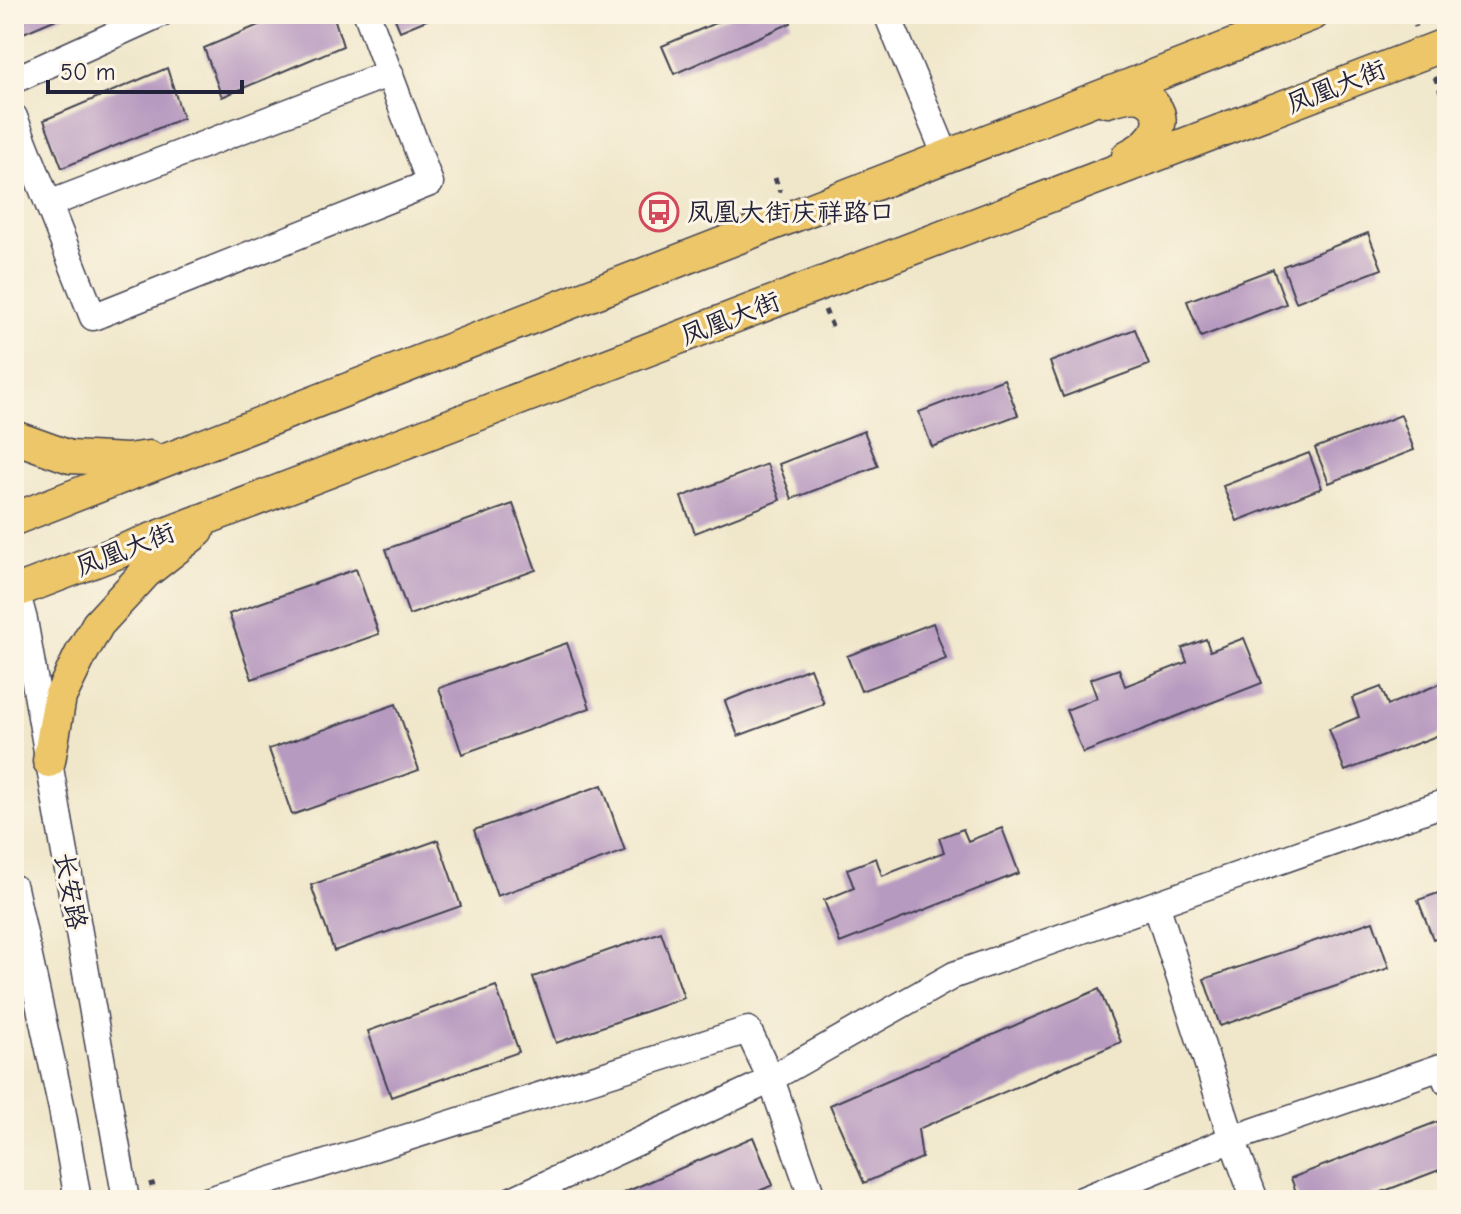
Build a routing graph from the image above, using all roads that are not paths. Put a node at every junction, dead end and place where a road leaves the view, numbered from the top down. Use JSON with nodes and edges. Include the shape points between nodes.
{"nodes":[{"id":1,"x":160,"y":14,"type":"edge"},
{"id":2,"x":367,"y":14,"type":"edge"},
{"id":3,"x":887,"y":14,"type":"edge"},
{"id":4,"x":1313,"y":14,"type":"edge"},
{"id":5,"x":1447,"y":44,"type":"edge"},
{"id":6,"x":390,"y":73,"type":"junction"},
{"id":7,"x":14,"y":80,"type":"edge"},
{"id":8,"x":1056,"y":114,"type":"junction"},
{"id":9,"x":14,"y":117,"type":"edge"},
{"id":10,"x":946,"y":156,"type":"junction"},
{"id":11,"x":1065,"y":190,"type":"junction"},
{"id":12,"x":49,"y":204,"type":"junction"},
{"id":13,"x":14,"y":437,"type":"edge"},
{"id":14,"x":184,"y":453,"type":"junction"},
{"id":15,"x":224,"y":511,"type":"junction"},
{"id":16,"x":14,"y":519,"type":"edge"},
{"id":17,"x":15,"y":589,"type":"edge"},
{"id":18,"x":49,"y":761,"type":"junction"},
{"id":19,"x":1447,"y":802,"type":"edge"},
{"id":20,"x":14,"y":888,"type":"edge"},
{"id":21,"x":1156,"y":904,"type":"junction"},
{"id":22,"x":771,"y":1079,"type":"junction"},
{"id":23,"x":1447,"y":1082,"type":"edge"},
{"id":24,"x":1232,"y":1139,"type":"junction"},
{"id":25,"x":524,"y":1197,"type":"edge"},
{"id":26,"x":78,"y":1200,"type":"edge"},
{"id":27,"x":126,"y":1200,"type":"edge"},
{"id":28,"x":209,"y":1200,"type":"edge"},
{"id":29,"x":813,"y":1200,"type":"edge"},
{"id":30,"x":1082,"y":1200,"type":"edge"},
{"id":31,"x":1255,"y":1200,"type":"edge"}],
"edges":[{"from":1,"to":7,"type":"street"},
{"from":2,"to":6,"type":"street"},
{"from":3,"to":10,"type":"street"},
{"from":4,"to":8,"type":"main road"},
{"from":5,"to":11,"type":"main road","name":"凤凰大街"},
{"from":6,"to":12,"type":"street"},
{"from":6,"to":12,"type":"street","via":[[430,183],[93,317]]},
{"from":8,"to":10,"type":"main road"},
{"from":8,"to":11,"type":"main road","via":[[1128,96],[1145,97],[1160,116],[1159,130],[1140,150]]},
{"from":9,"to":12,"type":"street"},
{"from":10,"to":14,"type":"main road"},
{"from":11,"to":15,"type":"main road","name":"凤凰大街"},
{"from":13,"to":14,"type":"main road","via":[[70,457],[127,460]]},
{"from":14,"to":16,"type":"main road"},
{"from":15,"to":17,"type":"main road","name":"凤凰大街"},
{"from":15,"to":18,"type":"main road","via":[[146,572],[98,624],[60,697]]},
{"from":17,"to":18,"type":"street","name":"长安路"},
{"from":18,"to":27,"type":"street","name":"长安路"},
{"from":19,"to":21,"type":"street"},
{"from":20,"to":26,"type":"street","name":"长安路"},
{"from":21,"to":22,"type":"street","via":[[954,975]]},
{"from":21,"to":24,"type":"street"},
{"from":22,"to":25,"type":"street"},
{"from":22,"to":28,"type":"street","via":[[748,1030]]},
{"from":22,"to":29,"type":"street"},
{"from":23,"to":24,"type":"street","via":[[1441,1067]]},
{"from":24,"to":30,"type":"street"},
{"from":24,"to":31,"type":"street"}]}
